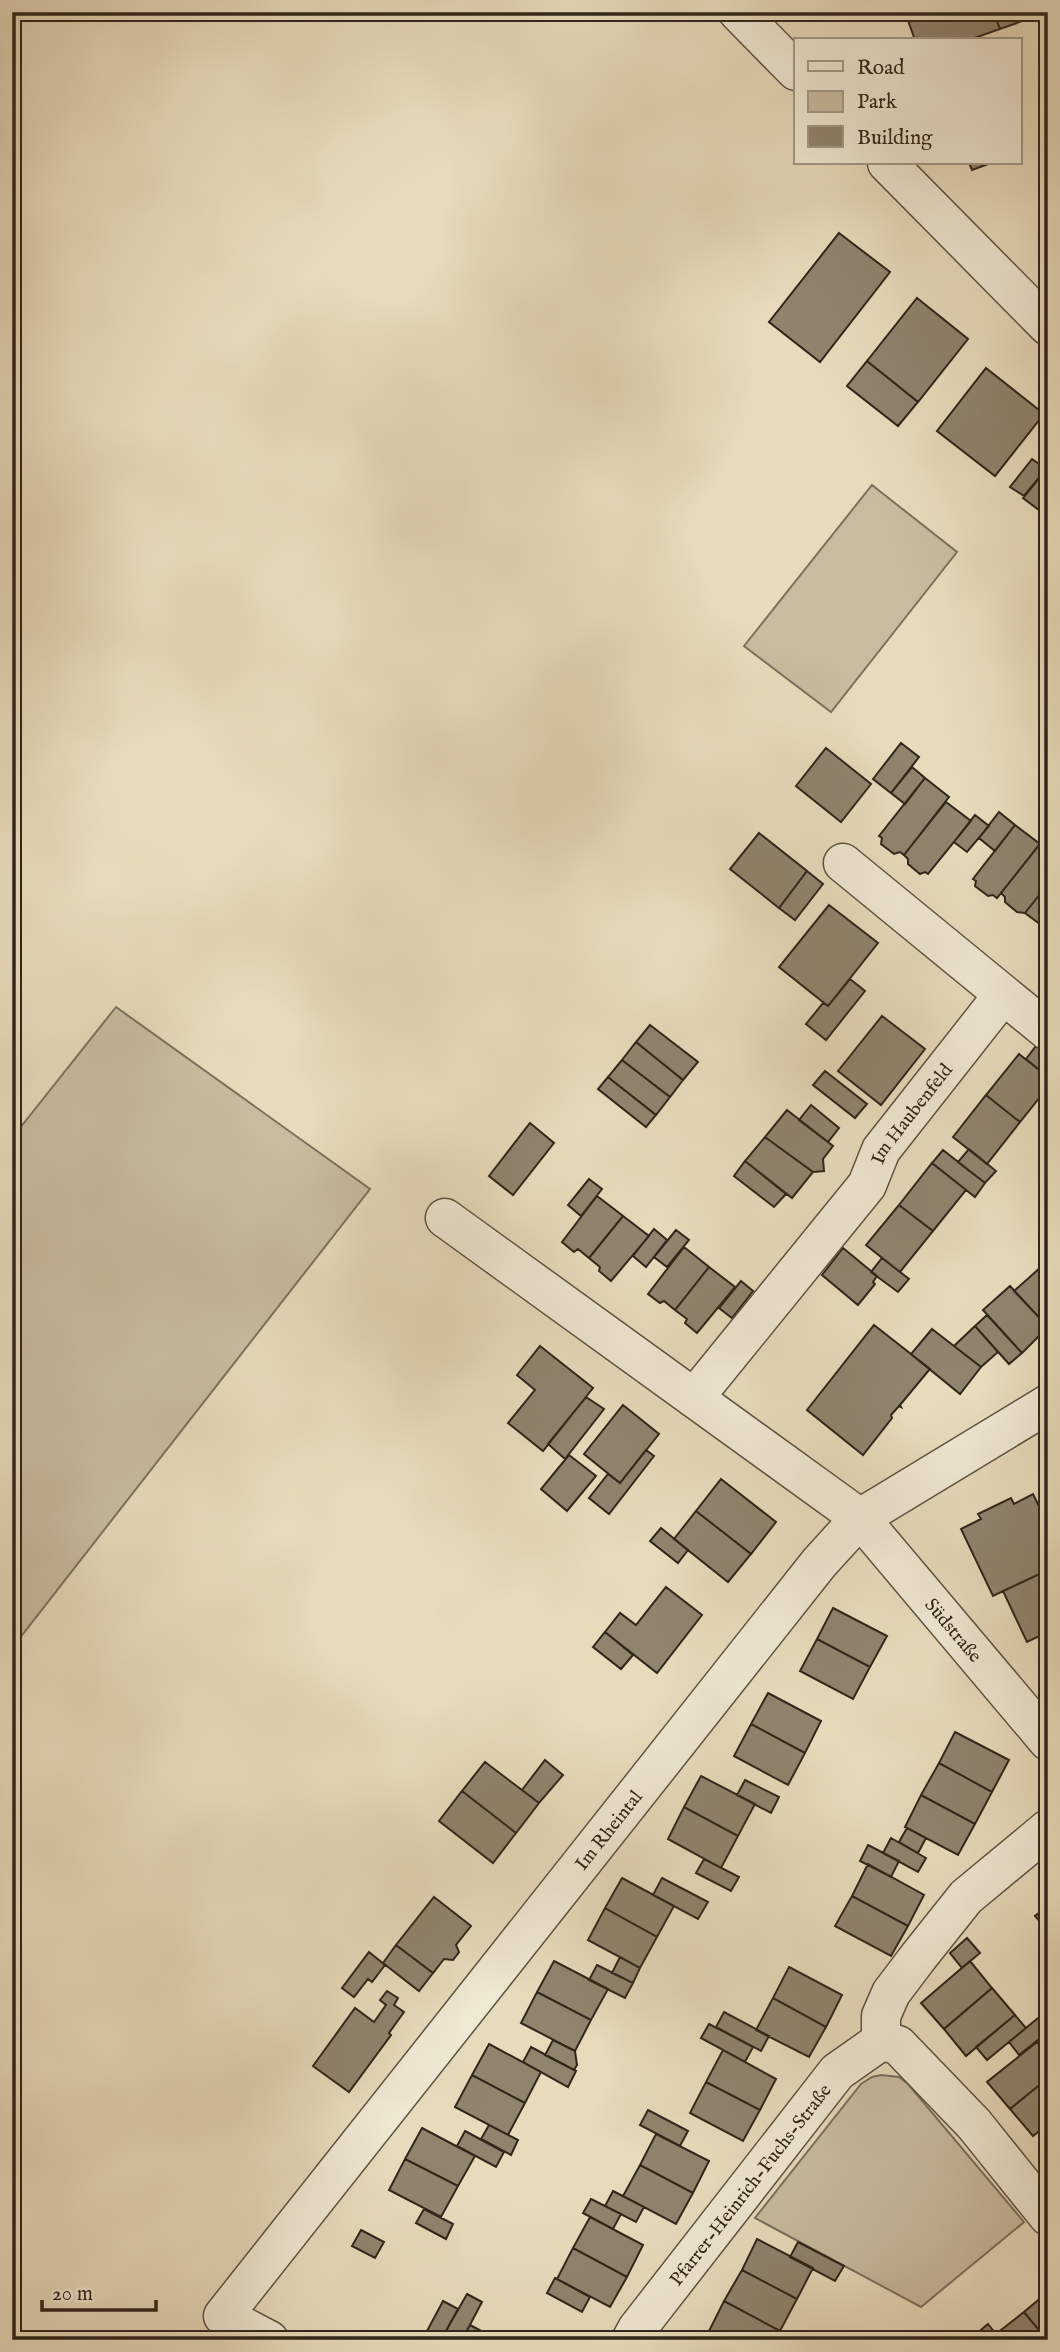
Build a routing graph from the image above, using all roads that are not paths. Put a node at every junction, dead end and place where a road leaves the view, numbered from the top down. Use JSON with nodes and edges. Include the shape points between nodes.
{"nodes":[{"id":1,"x":738,"y":12,"type":"edge"},
{"id":2,"x":794,"y":69,"type":"edge"},
{"id":3,"x":888,"y":164,"type":"edge"},
{"id":4,"x":1048,"y":326,"type":"edge"},
{"id":5,"x":843,"y":863,"type":"dead end"},
{"id":6,"x":1003,"y":995,"type":"junction"},
{"id":7,"x":1048,"y":1031,"type":"edge"},
{"id":8,"x":445,"y":1218,"type":"dead end"},
{"id":9,"x":694,"y":1398,"type":"junction"},
{"id":10,"x":1048,"y":1404,"type":"edge"},
{"id":11,"x":860,"y":1518,"type":"junction"},
{"id":12,"x":1048,"y":1741,"type":"edge"},
{"id":13,"x":1048,"y":1829,"type":"edge"},
{"id":14,"x":881,"y":2040,"type":"junction"},
{"id":15,"x":1048,"y":2216,"type":"edge"},
{"id":16,"x":269,"y":2340,"type":"edge"},
{"id":17,"x":631,"y":2340,"type":"edge"}],
"edges":[{"from":1,"to":2,"type":"street"},
{"from":3,"to":4,"type":"street"},
{"from":5,"to":6,"type":"street"},
{"from":6,"to":7,"type":"street"},
{"from":6,"to":9,"type":"street","name":"Im Haubenfeld","via":[[881,1150],[867,1185]]},
{"from":8,"to":9,"type":"street"},
{"from":9,"to":11,"type":"street"},
{"from":10,"to":11,"type":"street","name":"Im Rheintal"},
{"from":11,"to":12,"type":"street","name":"Südstraße"},
{"from":11,"to":16,"type":"street","name":"Im Rheintal","via":[[793,1595],[223,2316]]},
{"from":13,"to":14,"type":"street","via":[[966,1897],[919,1956],[891,1993],[881,2016]]},
{"from":14,"to":15,"type":"street","via":[[898,2045],[974,2124]]},
{"from":14,"to":17,"type":"street","name":"Pfarrer-Heinrich-Fuchs-Straße","via":[[837,2072]]}]}
